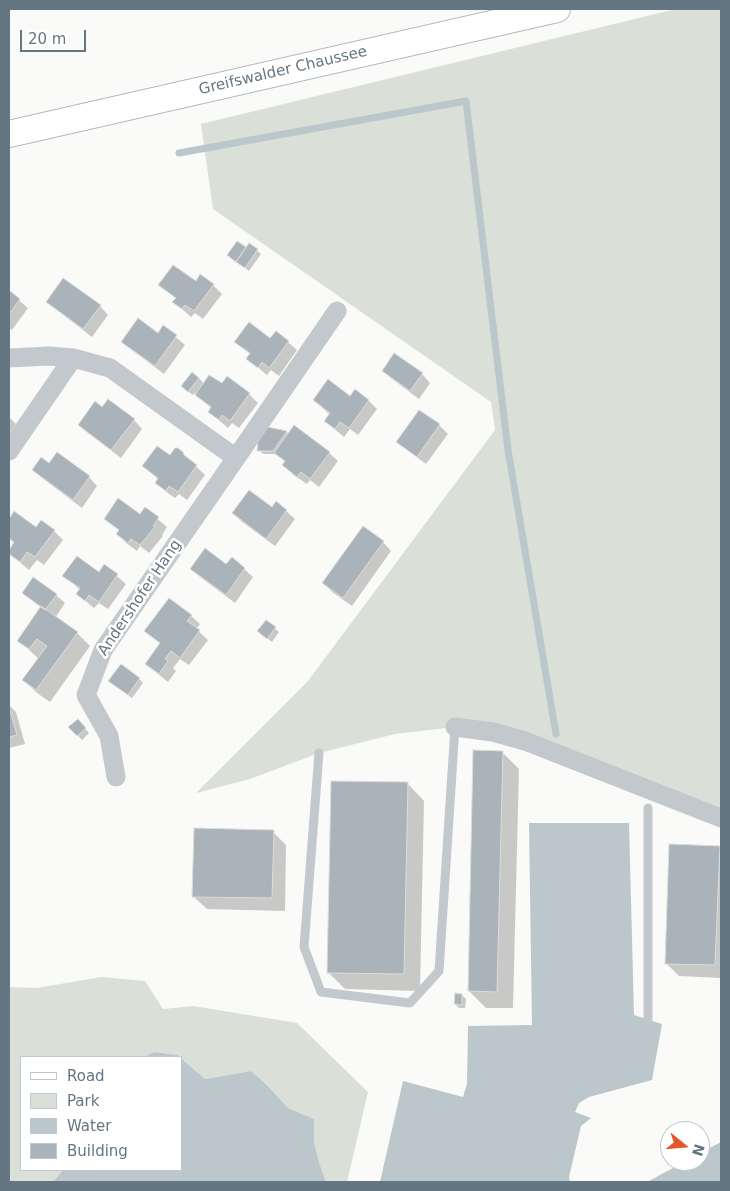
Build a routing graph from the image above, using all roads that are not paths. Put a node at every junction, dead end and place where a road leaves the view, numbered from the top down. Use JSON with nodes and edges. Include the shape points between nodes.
{"nodes":[{"id":1,"x":557,"y":9,"type":"edge"},
{"id":2,"x":9,"y":134,"type":"edge"},
{"id":3,"x":336,"y":311,"type":"dead end"},
{"id":4,"x":9,"y":358,"type":"edge"},
{"id":5,"x":73,"y":358,"type":"junction"},
{"id":6,"x":9,"y":450,"type":"edge"},
{"id":7,"x":236,"y":458,"type":"junction"},
{"id":8,"x":455,"y":727,"type":"joint"},
{"id":9,"x":319,"y":754,"type":"dead end"},
{"id":10,"x":116,"y":777,"type":"dead end"},
{"id":11,"x":648,"y":808,"type":"dead end"},
{"id":12,"x":721,"y":818,"type":"edge"},
{"id":13,"x":648,"y":1019,"type":"dead end"}],
"edges":[{"from":1,"to":2,"type":"main road","name":"Greifswalder Chaussee"},
{"from":3,"to":7,"type":"street","name":"Andershofer Hang"},
{"from":4,"to":5,"type":"street"},
{"from":5,"to":6,"type":"street"},
{"from":5,"to":7,"type":"street","via":[[110,368]]},
{"from":7,"to":10,"type":"street","name":"Andershofer Hang","via":[[103,650],[86,695],[109,736]]},
{"from":8,"to":9,"type":"lane","via":[[440,971],[410,1003],[321,992],[304,947]]},
{"from":8,"to":12,"type":"street","via":[[493,732],[525,741]]},
{"from":11,"to":13,"type":"lane"}]}
